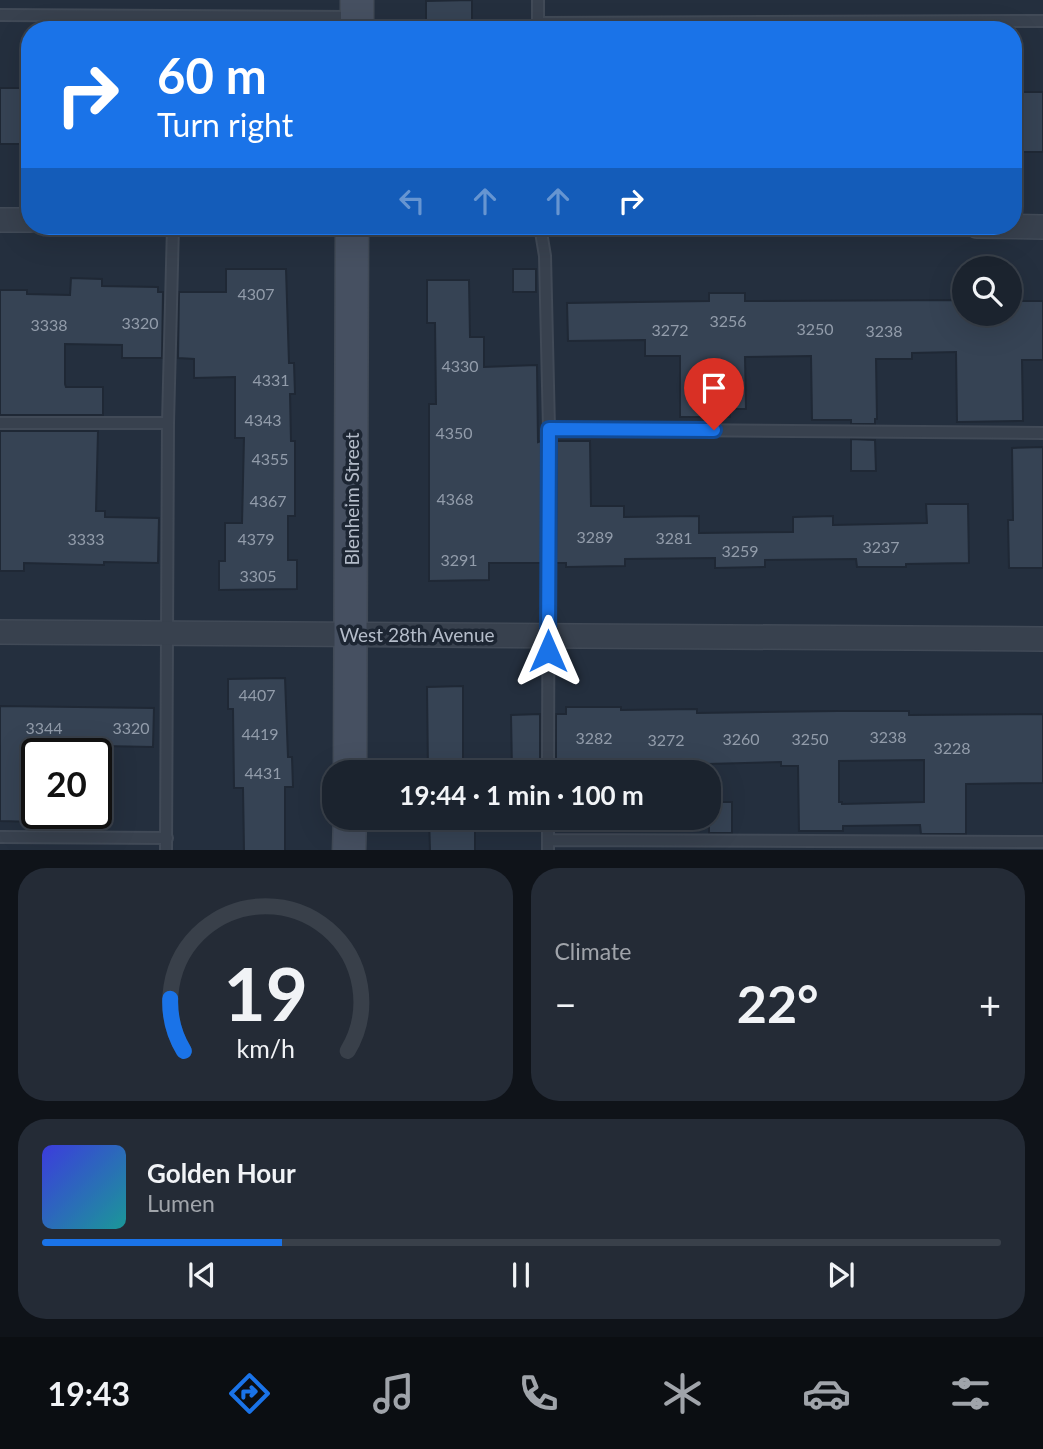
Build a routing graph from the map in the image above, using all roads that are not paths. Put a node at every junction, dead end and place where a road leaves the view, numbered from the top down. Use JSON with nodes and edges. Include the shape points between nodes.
{"nodes":[{"id":1,"x":538,"y":0,"type":"edge"},
{"id":2,"x":0,"y":15,"type":"edge"},
{"id":3,"x":357,"y":16,"type":"edge"},
{"id":4,"x":538,"y":21,"type":"edge"},
{"id":5,"x":1022,"y":21,"type":"edge"},
{"id":6,"x":1043,"y":21,"type":"edge"},
{"id":7,"x":0,"y":220,"type":"edge"},
{"id":8,"x":21,"y":220,"type":"edge"},
{"id":9,"x":1022,"y":226,"type":"edge"},
{"id":10,"x":1043,"y":226,"type":"edge"},
{"id":11,"x":173,"y":235,"type":"edge"},
{"id":12,"x":352,"y":235,"type":"edge"},
{"id":13,"x":542,"y":235,"type":"edge"},
{"id":14,"x":0,"y":423,"type":"edge"},
{"id":15,"x":169,"y":423,"type":"junction"},
{"id":16,"x":549,"y":429,"type":"junction"},
{"id":17,"x":1043,"y":433,"type":"edge"},
{"id":18,"x":0,"y":632,"type":"edge"},
{"id":19,"x":168,"y":634,"type":"junction"},
{"id":20,"x":351,"y":634,"type":"junction"},
{"id":21,"x":548,"y":635,"type":"junction"},
{"id":22,"x":1043,"y":639,"type":"edge"},
{"id":23,"x":350,"y":760,"type":"edge"},
{"id":24,"x":548,"y":760,"type":"edge"},
{"id":25,"x":350,"y":830,"type":"edge"},
{"id":26,"x":0,"y":837,"type":"edge"},
{"id":27,"x":1043,"y":842,"type":"edge"},
{"id":28,"x":166,"y":844,"type":"edge"},
{"id":29,"x":548,"y":845,"type":"edge"},
{"id":30,"x":349,"y":850,"type":"edge"}],
"edges":[{"from":1,"to":4,"type":"lane"},
{"from":2,"to":3,"type":"lane"},
{"from":5,"to":6,"type":"lane"},
{"from":7,"to":8,"type":"street"},
{"from":9,"to":10,"type":"street"},
{"from":11,"to":15,"type":"lane"},
{"from":12,"to":20,"type":"street","name":"Blenheim Street"},
{"from":13,"to":16,"type":"lane"},
{"from":14,"to":15,"type":"lane"},
{"from":15,"to":19,"type":"lane"},
{"from":16,"to":17,"type":"lane"},
{"from":16,"to":21,"type":"lane"},
{"from":18,"to":19,"type":"street","name":"West 28th Avenue"},
{"from":19,"to":20,"type":"street","name":"West 28th Avenue"},
{"from":19,"to":28,"type":"lane"},
{"from":20,"to":21,"type":"street","name":"West 28th Avenue"},
{"from":20,"to":23,"type":"street","name":"Blenheim Street"},
{"from":21,"to":22,"type":"street","name":"West 28th Avenue"},
{"from":21,"to":24,"type":"lane"},
{"from":25,"to":30,"type":"street"},
{"from":26,"to":28,"type":"lane"},
{"from":27,"to":29,"type":"lane"}]}
